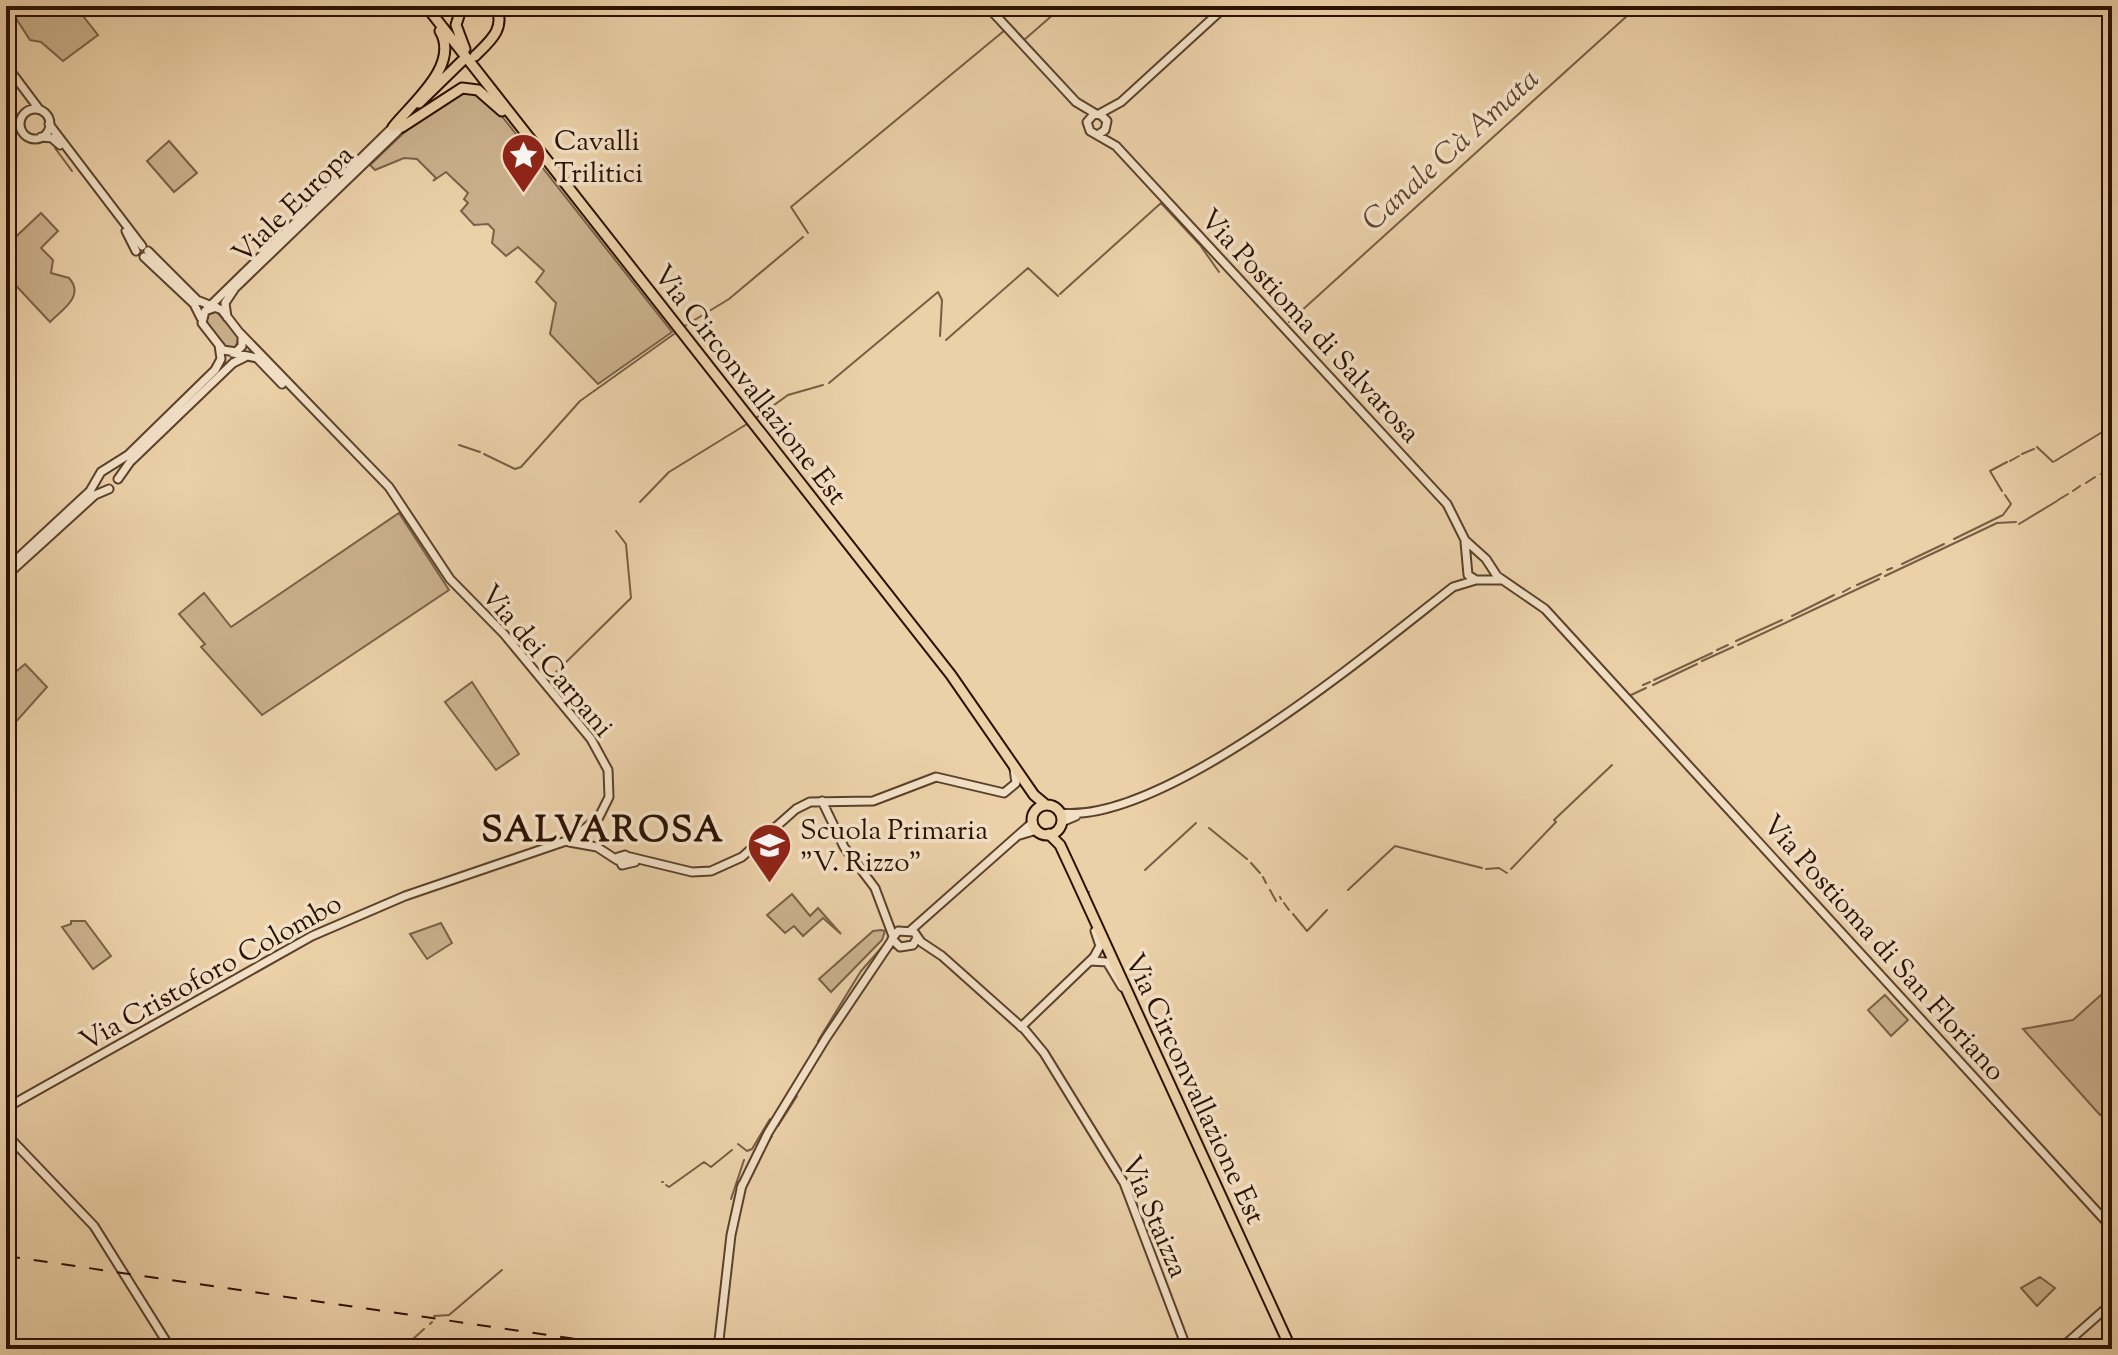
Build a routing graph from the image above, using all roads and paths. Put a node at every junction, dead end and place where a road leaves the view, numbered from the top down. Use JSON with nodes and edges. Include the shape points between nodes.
{"nodes":[{"id":1,"x":423,"y":6,"type":"edge"},
{"id":2,"x":462,"y":6,"type":"edge"},
{"id":3,"x":489,"y":6,"type":"edge"},
{"id":4,"x":496,"y":6,"type":"edge"},
{"id":5,"x":987,"y":6,"type":"edge"},
{"id":6,"x":1226,"y":6,"type":"edge"},
{"id":7,"x":464,"y":63,"type":"dead end"},
{"id":8,"x":6,"y":65,"type":"edge"},
{"id":9,"x":6,"y":72,"type":"edge"},
{"id":10,"x":1076,"y":102,"type":"junction"},
{"id":11,"x":1121,"y":102,"type":"junction"},
{"id":12,"x":506,"y":107,"type":"junction"},
{"id":13,"x":40,"y":110,"type":"junction"},
{"id":14,"x":27,"y":111,"type":"junction"},
{"id":15,"x":1098,"y":114,"type":"junction"},
{"id":16,"x":1087,"y":122,"type":"junction"},
{"id":17,"x":49,"y":124,"type":"junction"},
{"id":18,"x":1107,"y":124,"type":"junction"},
{"id":19,"x":398,"y":127,"type":"junction"},
{"id":20,"x":1099,"y":134,"type":"junction"},
{"id":21,"x":41,"y":137,"type":"junction"},
{"id":22,"x":1116,"y":146,"type":"junction"},
{"id":23,"x":539,"y":150,"type":"junction"},
{"id":24,"x":142,"y":251,"type":"junction"},
{"id":25,"x":221,"y":293,"type":"junction"},
{"id":26,"x":200,"y":302,"type":"junction"},
{"id":27,"x":211,"y":307,"type":"junction"},
{"id":28,"x":227,"y":317,"type":"junction"},
{"id":29,"x":202,"y":320,"type":"junction"},
{"id":30,"x":240,"y":333,"type":"junction"},
{"id":31,"x":219,"y":345,"type":"junction"},
{"id":32,"x":237,"y":352,"type":"junction"},
{"id":33,"x":250,"y":356,"type":"junction"},
{"id":34,"x":233,"y":363,"type":"junction"},
{"id":35,"x":108,"y":469,"type":"junction"},
{"id":36,"x":98,"y":478,"type":"junction"},
{"id":37,"x":118,"y":479,"type":"junction"},
{"id":38,"x":109,"y":489,"type":"junction"},
{"id":39,"x":415,"y":525,"type":"junction"},
{"id":40,"x":1465,"y":540,"type":"junction"},
{"id":41,"x":1479,"y":556,"type":"junction"},
{"id":42,"x":1465,"y":564,"type":"junction"},
{"id":43,"x":1489,"y":565,"type":"junction"},
{"id":44,"x":6,"y":569,"type":"edge"},
{"id":45,"x":6,"y":576,"type":"edge"},
{"id":46,"x":1478,"y":580,"type":"junction"},
{"id":47,"x":1503,"y":581,"type":"junction"},
{"id":48,"x":1453,"y":587,"type":"junction"},
{"id":49,"x":1625,"y":696,"type":"joint"},
{"id":50,"x":1011,"y":759,"type":"junction"},
{"id":51,"x":822,"y":801,"type":"junction"},
{"id":52,"x":1042,"y":807,"type":"junction"},
{"id":53,"x":1060,"y":821,"type":"junction"},
{"id":54,"x":1035,"y":826,"type":"junction"},
{"id":55,"x":1049,"y":834,"type":"junction"},
{"id":56,"x":580,"y":839,"type":"junction"},
{"id":57,"x":1060,"y":845,"type":"junction"},
{"id":58,"x":1087,"y":902,"type":"junction"},
{"id":59,"x":887,"y":922,"type":"junction"},
{"id":60,"x":912,"y":936,"type":"junction"},
{"id":61,"x":892,"y":938,"type":"junction"},
{"id":62,"x":899,"y":946,"type":"junction"},
{"id":63,"x":883,"y":954,"type":"junction"},
{"id":64,"x":1091,"y":961,"type":"junction"},
{"id":65,"x":1129,"y":995,"type":"junction"},
{"id":66,"x":1021,"y":1027,"type":"junction"},
{"id":67,"x":6,"y":1105,"type":"edge"},
{"id":68,"x":6,"y":1134,"type":"edge"},
{"id":69,"x":2112,"y":1228,"type":"edge"},
{"id":70,"x":2112,"y":1303,"type":"edge"},
{"id":71,"x":171,"y":1349,"type":"edge"},
{"id":72,"x":718,"y":1349,"type":"edge"},
{"id":73,"x":1187,"y":1349,"type":"edge"},
{"id":74,"x":1291,"y":1349,"type":"edge"},
{"id":75,"x":2060,"y":1349,"type":"edge"}],
"edges":[{"from":1,"to":12,"type":"main road","name":"Via Circonvallazione Est"},
{"from":1,"to":19,"type":"main road","via":[[443,37],[446,55]]},
{"from":2,"to":12,"type":"main road","via":[[456,20],[459,39]]},
{"from":3,"to":4,"type":"main road","via":[[494,27],[473,54],[498,31]]},
{"from":5,"to":10,"type":"street"},
{"from":6,"to":11,"type":"street"},
{"from":7,"to":19,"type":"main road"},
{"from":8,"to":13,"type":"street"},
{"from":9,"to":14,"type":"street","via":[[27,101]]},
{"from":10,"to":15,"type":"street"},
{"from":10,"to":16,"type":"street"},
{"from":11,"to":15,"type":"street"},
{"from":11,"to":18,"type":"street"},
{"from":12,"to":23,"type":"main road","name":"Via Circonvallazione Est"},
{"from":13,"to":14,"type":"street"},
{"from":13,"to":17,"type":"street"},
{"from":14,"to":21,"type":"street","via":[[21,130],[31,138]]},
{"from":15,"to":16,"type":"street"},
{"from":15,"to":18,"type":"street","name":"Via Postioma di Salvarosa"},
{"from":16,"to":20,"type":"street","name":"Via Postioma di Salvarosa","via":[[1090,131]]},
{"from":17,"to":21,"type":"street"},
{"from":17,"to":24,"type":"street"},
{"from":18,"to":20,"type":"street"},
{"from":18,"to":22,"type":"street","name":"Via Postioma di Salvarosa"},
{"from":19,"to":23,"type":"main road","via":[[451,93],[472,88],[489,98]]},
{"from":19,"to":25,"type":"street","name":"Viale Europa"},
{"from":19,"to":28,"type":"street","name":"Viale Europa","via":[[235,288],[225,303]]},
{"from":20,"to":22,"type":"street","name":"Via Postioma di Salvarosa"},
{"from":21,"to":24,"type":"street","via":[[60,144]]},
{"from":22,"to":40,"type":"street","name":"Via Postioma di Salvarosa","via":[[1447,504]]},
{"from":23,"to":50,"type":"main road","name":"Via Circonvallazione Est","via":[[964,691]]},
{"from":24,"to":26,"type":"street"},
{"from":24,"to":29,"type":"street","via":[[194,304]]},
{"from":25,"to":26,"type":"street"},
{"from":25,"to":27,"type":"street","name":"Viale Europa"},
{"from":26,"to":27,"type":"street"},
{"from":27,"to":28,"type":"street","name":"Via dei Carpani"},
{"from":27,"to":29,"type":"street","name":"Viale Europa"},
{"from":28,"to":30,"type":"street","name":"Via dei Carpani"},
{"from":29,"to":31,"type":"street"},
{"from":30,"to":32,"type":"street","via":[[243,342]]},
{"from":30,"to":39,"type":"street","name":"Via dei Carpani","via":[[382,479]]},
{"from":31,"to":32,"type":"street"},
{"from":31,"to":35,"type":"street","via":[[221,359],[215,370]]},
{"from":32,"to":33,"type":"street"},
{"from":32,"to":34,"type":"street"},
{"from":33,"to":34,"type":"street"},
{"from":33,"to":39,"type":"street","name":"Via dei Carpani","via":[[369,472]]},
{"from":34,"to":37,"type":"street"},
{"from":35,"to":36,"type":"street"},
{"from":35,"to":37,"type":"street"},
{"from":36,"to":38,"type":"street","via":[[100,486]]},
{"from":36,"to":44,"type":"street"},
{"from":37,"to":38,"type":"street"},
{"from":38,"to":45,"type":"street","via":[[95,495]]},
{"from":39,"to":56,"type":"street","name":"Via dei Carpani","via":[[450,579],[504,634],[602,757],[610,794]]},
{"from":40,"to":41,"type":"street","name":"Via Postioma di Salvarosa"},
{"from":40,"to":42,"type":"street","name":"Via Postioma di Salvarosa"},
{"from":41,"to":42,"type":"street"},
{"from":41,"to":43,"type":"street","name":"Via Postioma di Salvarosa"},
{"from":42,"to":46,"type":"street","via":[[1468,575]]},
{"from":42,"to":48,"type":"street"},
{"from":43,"to":46,"type":"street"},
{"from":43,"to":47,"type":"street","name":"Via Postioma di Salvarosa"},
{"from":46,"to":47,"type":"street","name":"Via Postioma di Salvarosa"},
{"from":46,"to":48,"type":"street"},
{"from":47,"to":49,"type":"street","name":"Via Postioma di Salvarosa","via":[[1540,603]]},
{"from":48,"to":53,"type":"street","via":[[1228,753],[1133,799]]},
{"from":49,"to":69,"type":"street","name":"Via Postioma di San Floriano"},
{"from":50,"to":51,"type":"street","via":[[1016,783],[1009,791],[936,777],[877,801]]},
{"from":50,"to":52,"type":"main road","name":"Via Circonvallazione Est"},
{"from":51,"to":56,"type":"street","via":[[800,806],[745,855],[721,868],[693,872],[637,862]]},
{"from":51,"to":59,"type":"street","via":[[844,847],[875,888]]},
{"from":52,"to":53,"type":"main road"},
{"from":52,"to":54,"type":"main road"},
{"from":53,"to":55,"type":"main road"},
{"from":53,"to":57,"type":"main road"},
{"from":54,"to":55,"type":"main road"},
{"from":54,"to":60,"type":"street"},
{"from":55,"to":57,"type":"main road"},
{"from":56,"to":67,"type":"street","name":"Via Cristoforo Colombo","via":[[405,896],[312,936]]},
{"from":57,"to":58,"type":"main road","name":"Via Circonvallazione Est"},
{"from":58,"to":64,"type":"street","via":[[1100,944]]},
{"from":58,"to":65,"type":"main road","name":"Via Circonvallazione Est"},
{"from":59,"to":60,"type":"street","name":"Via Staizza"},
{"from":59,"to":61,"type":"street"},
{"from":60,"to":61,"type":"street"},
{"from":60,"to":62,"type":"street"},
{"from":60,"to":66,"type":"street","name":"Via Staizza"},
{"from":61,"to":62,"type":"street"},
{"from":61,"to":63,"type":"street"},
{"from":62,"to":63,"type":"street"},
{"from":63,"to":72,"type":"street","via":[[851,996],[741,1188]]},
{"from":64,"to":65,"type":"street","via":[[1108,964]]},
{"from":64,"to":66,"type":"street"},
{"from":65,"to":74,"type":"main road","name":"Via Circonvallazione Est"},
{"from":66,"to":73,"type":"street","name":"Via Staizza","via":[[1044,1053],[1122,1181]]},
{"from":68,"to":71,"type":"street","via":[[79,1209]]},
{"from":70,"to":75,"type":"street"}]}
